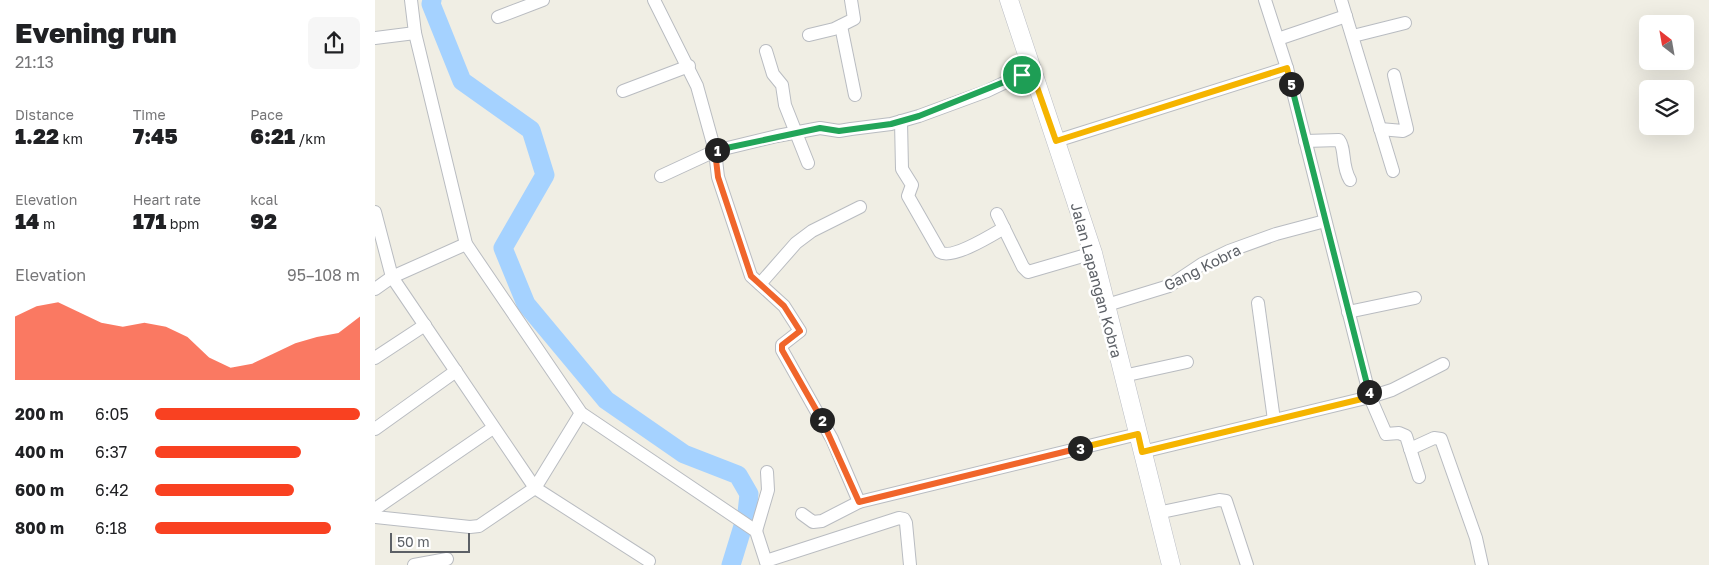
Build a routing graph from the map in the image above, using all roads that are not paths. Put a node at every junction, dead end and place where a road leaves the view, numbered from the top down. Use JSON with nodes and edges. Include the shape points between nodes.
{"nodes":[{"id":1,"x":411,"y":0,"type":"edge"},
{"id":2,"x":543,"y":0,"type":"edge"},
{"id":3,"x":654,"y":0,"type":"edge"},
{"id":4,"x":851,"y":0,"type":"edge"},
{"id":5,"x":1009,"y":0,"type":"edge"},
{"id":6,"x":1265,"y":0,"type":"edge"},
{"id":7,"x":1341,"y":0,"type":"edge"},
{"id":8,"x":1346,"y":16,"type":"junction"},
{"id":9,"x":498,"y":17,"type":"dead end"},
{"id":10,"x":1405,"y":23,"type":"dead end"},
{"id":11,"x":841,"y":26,"type":"junction"},
{"id":12,"x":415,"y":34,"type":"junction"},
{"id":13,"x":809,"y":36,"type":"dead end"},
{"id":14,"x":1353,"y":36,"type":"junction"},
{"id":15,"x":375,"y":38,"type":"edge"},
{"id":16,"x":1278,"y":39,"type":"junction"},
{"id":17,"x":766,"y":51,"type":"dead end"},
{"id":18,"x":689,"y":66,"type":"junction"},
{"id":19,"x":1287,"y":68,"type":"junction"},
{"id":20,"x":1031,"y":70,"type":"junction"},
{"id":21,"x":1394,"y":75,"type":"dead end"},
{"id":22,"x":623,"y":91,"type":"dead end"},
{"id":23,"x":855,"y":95,"type":"dead end"},
{"id":24,"x":901,"y":121,"type":"junction"},
{"id":25,"x":1380,"y":129,"type":"junction"},
{"id":26,"x":796,"y":132,"type":"junction"},
{"id":27,"x":1056,"y":141,"type":"junction"},
{"id":28,"x":1305,"y":141,"type":"junction"},
{"id":29,"x":715,"y":151,"type":"junction"},
{"id":30,"x":808,"y":162,"type":"dead end"},
{"id":31,"x":1393,"y":171,"type":"dead end"},
{"id":32,"x":661,"y":176,"type":"dead end"},
{"id":33,"x":1350,"y":180,"type":"dead end"},
{"id":34,"x":860,"y":207,"type":"dead end"},
{"id":35,"x":375,"y":212,"type":"edge"},
{"id":36,"x":997,"y":214,"type":"dead end"},
{"id":37,"x":1325,"y":221,"type":"junction"},
{"id":38,"x":1004,"y":228,"type":"junction"},
{"id":39,"x":378,"y":236,"type":"edge"},
{"id":40,"x":466,"y":244,"type":"junction"},
{"id":41,"x":1093,"y":253,"type":"junction"},
{"id":42,"x":392,"y":277,"type":"junction"},
{"id":43,"x":760,"y":284,"type":"junction"},
{"id":44,"x":375,"y":289,"type":"edge"},
{"id":45,"x":1415,"y":298,"type":"dead end"},
{"id":46,"x":1258,"y":303,"type":"dead end"},
{"id":47,"x":1107,"y":305,"type":"junction"},
{"id":48,"x":1348,"y":312,"type":"junction"},
{"id":49,"x":425,"y":325,"type":"junction"},
{"id":50,"x":375,"y":358,"type":"edge"},
{"id":51,"x":1187,"y":362,"type":"dead end"},
{"id":52,"x":1443,"y":364,"type":"dead end"},
{"id":53,"x":456,"y":371,"type":"junction"},
{"id":54,"x":1123,"y":376,"type":"junction"},
{"id":55,"x":1370,"y":397,"type":"junction"},
{"id":56,"x":581,"y":414,"type":"junction"},
{"id":57,"x":1274,"y":420,"type":"junction"},
{"id":58,"x":493,"y":428,"type":"junction"},
{"id":59,"x":375,"y":429,"type":"edge"},
{"id":60,"x":1138,"y":434,"type":"junction"},
{"id":61,"x":1410,"y":449,"type":"junction"},
{"id":62,"x":1142,"y":452,"type":"junction"},
{"id":63,"x":767,"y":472,"type":"dead end"},
{"id":64,"x":1419,"y":477,"type":"dead end"},
{"id":65,"x":535,"y":488,"type":"junction"},
{"id":66,"x":859,"y":502,"type":"junction"},
{"id":67,"x":375,"y":509,"type":"edge"},
{"id":68,"x":1157,"y":513,"type":"junction"},
{"id":69,"x":802,"y":514,"type":"dead end"},
{"id":70,"x":375,"y":517,"type":"edge"},
{"id":71,"x":753,"y":529,"type":"junction"},
{"id":72,"x":447,"y":558,"type":"dead end"},
{"id":73,"x":649,"y":561,"type":"dead end"},
{"id":74,"x":766,"y":563,"type":"edge"},
{"id":75,"x":414,"y":565,"type":"edge"},
{"id":76,"x":910,"y":565,"type":"edge"},
{"id":77,"x":1171,"y":565,"type":"edge"},
{"id":78,"x":1247,"y":565,"type":"edge"},
{"id":79,"x":1481,"y":565,"type":"edge"}],
"edges":[{"from":1,"to":12,"type":"street"},
{"from":2,"to":9,"type":"street"},
{"from":3,"to":18,"type":"street"},
{"from":4,"to":11,"type":"street","via":[[854,19]]},
{"from":5,"to":20,"type":"street","name":"Jalan Lapangan Kobra"},
{"from":6,"to":16,"type":"street"},
{"from":7,"to":8,"type":"street"},
{"from":8,"to":14,"type":"street"},
{"from":8,"to":16,"type":"street"},
{"from":10,"to":14,"type":"street"},
{"from":11,"to":13,"type":"street"},
{"from":11,"to":23,"type":"street"},
{"from":12,"to":15,"type":"street"},
{"from":12,"to":40,"type":"street"},
{"from":14,"to":25,"type":"street"},
{"from":16,"to":19,"type":"street"},
{"from":17,"to":26,"type":"street","via":[[773,74],[782,85],[785,105]]},
{"from":18,"to":22,"type":"street"},
{"from":18,"to":29,"type":"street"},
{"from":19,"to":27,"type":"street"},
{"from":19,"to":28,"type":"street"},
{"from":20,"to":24,"type":"street","via":[[987,91]]},
{"from":20,"to":27,"type":"street","name":"Jalan Lapangan Kobra"},
{"from":21,"to":25,"type":"street","via":[[1407,129]]},
{"from":24,"to":26,"type":"street","via":[[839,131],[820,128]]},
{"from":24,"to":38,"type":"street","via":[[902,169],[912,185],[908,196],[940,252],[946,254],[963,249]]},
{"from":25,"to":31,"type":"street"},
{"from":26,"to":29,"type":"street"},
{"from":26,"to":30,"type":"street"},
{"from":27,"to":41,"type":"street","name":"Jalan Lapangan Kobra"},
{"from":28,"to":33,"type":"street","via":[[1339,140],[1343,166]]},
{"from":28,"to":37,"type":"street"},
{"from":29,"to":32,"type":"street"},
{"from":29,"to":43,"type":"street","via":[[718,177],[751,276]]},
{"from":34,"to":43,"type":"street","via":[[801,240]]},
{"from":35,"to":39,"type":"street"},
{"from":36,"to":38,"type":"street"},
{"from":37,"to":47,"type":"street","name":"Gang Kobra","via":[[1229,251],[1201,264],[1169,286]]},
{"from":37,"to":48,"type":"street"},
{"from":38,"to":41,"type":"street","via":[[1028,272]]},
{"from":39,"to":42,"type":"street"},
{"from":40,"to":42,"type":"street"},
{"from":40,"to":56,"type":"street"},
{"from":41,"to":47,"type":"street","name":"Jalan Lapangan Kobra"},
{"from":42,"to":44,"type":"street"},
{"from":42,"to":49,"type":"street"},
{"from":43,"to":66,"type":"street","via":[[784,306],[799,327],[800,331],[782,345],[782,350],[832,440]]},
{"from":45,"to":48,"type":"street"},
{"from":46,"to":57,"type":"street"},
{"from":47,"to":54,"type":"street","name":"Jalan Lapangan Kobra"},
{"from":48,"to":55,"type":"street"},
{"from":49,"to":50,"type":"street"},
{"from":49,"to":53,"type":"street"},
{"from":51,"to":54,"type":"street"},
{"from":52,"to":55,"type":"street","via":[[1392,390]]},
{"from":53,"to":58,"type":"street"},
{"from":53,"to":59,"type":"street"},
{"from":54,"to":60,"type":"street","name":"Jalan Lapangan Kobra"},
{"from":55,"to":57,"type":"street"},
{"from":55,"to":61,"type":"street","via":[[1386,434],[1406,436]]},
{"from":56,"to":65,"type":"street"},
{"from":56,"to":71,"type":"street"},
{"from":57,"to":62,"type":"street"},
{"from":58,"to":65,"type":"street"},
{"from":58,"to":67,"type":"street"},
{"from":60,"to":62,"type":"street","name":"Jalan Lapangan Kobra"},
{"from":60,"to":66,"type":"street"},
{"from":61,"to":64,"type":"street"},
{"from":61,"to":79,"type":"street","via":[[1434,438],[1441,439],[1476,538]]},
{"from":62,"to":68,"type":"street","name":"Jalan Lapangan Kobra"},
{"from":63,"to":71,"type":"street","via":[[768,490]]},
{"from":65,"to":70,"type":"street","via":[[479,526]]},
{"from":65,"to":73,"type":"street"},
{"from":66,"to":69,"type":"street","via":[[822,521],[813,522]]},
{"from":68,"to":77,"type":"street","name":"Jalan Lapangan Kobra"},
{"from":68,"to":78,"type":"street","via":[[1226,501]]},
{"from":71,"to":74,"type":"street"},
{"from":72,"to":75,"type":"street"},
{"from":74,"to":76,"type":"street","via":[[899,518],[906,523]]}]}
